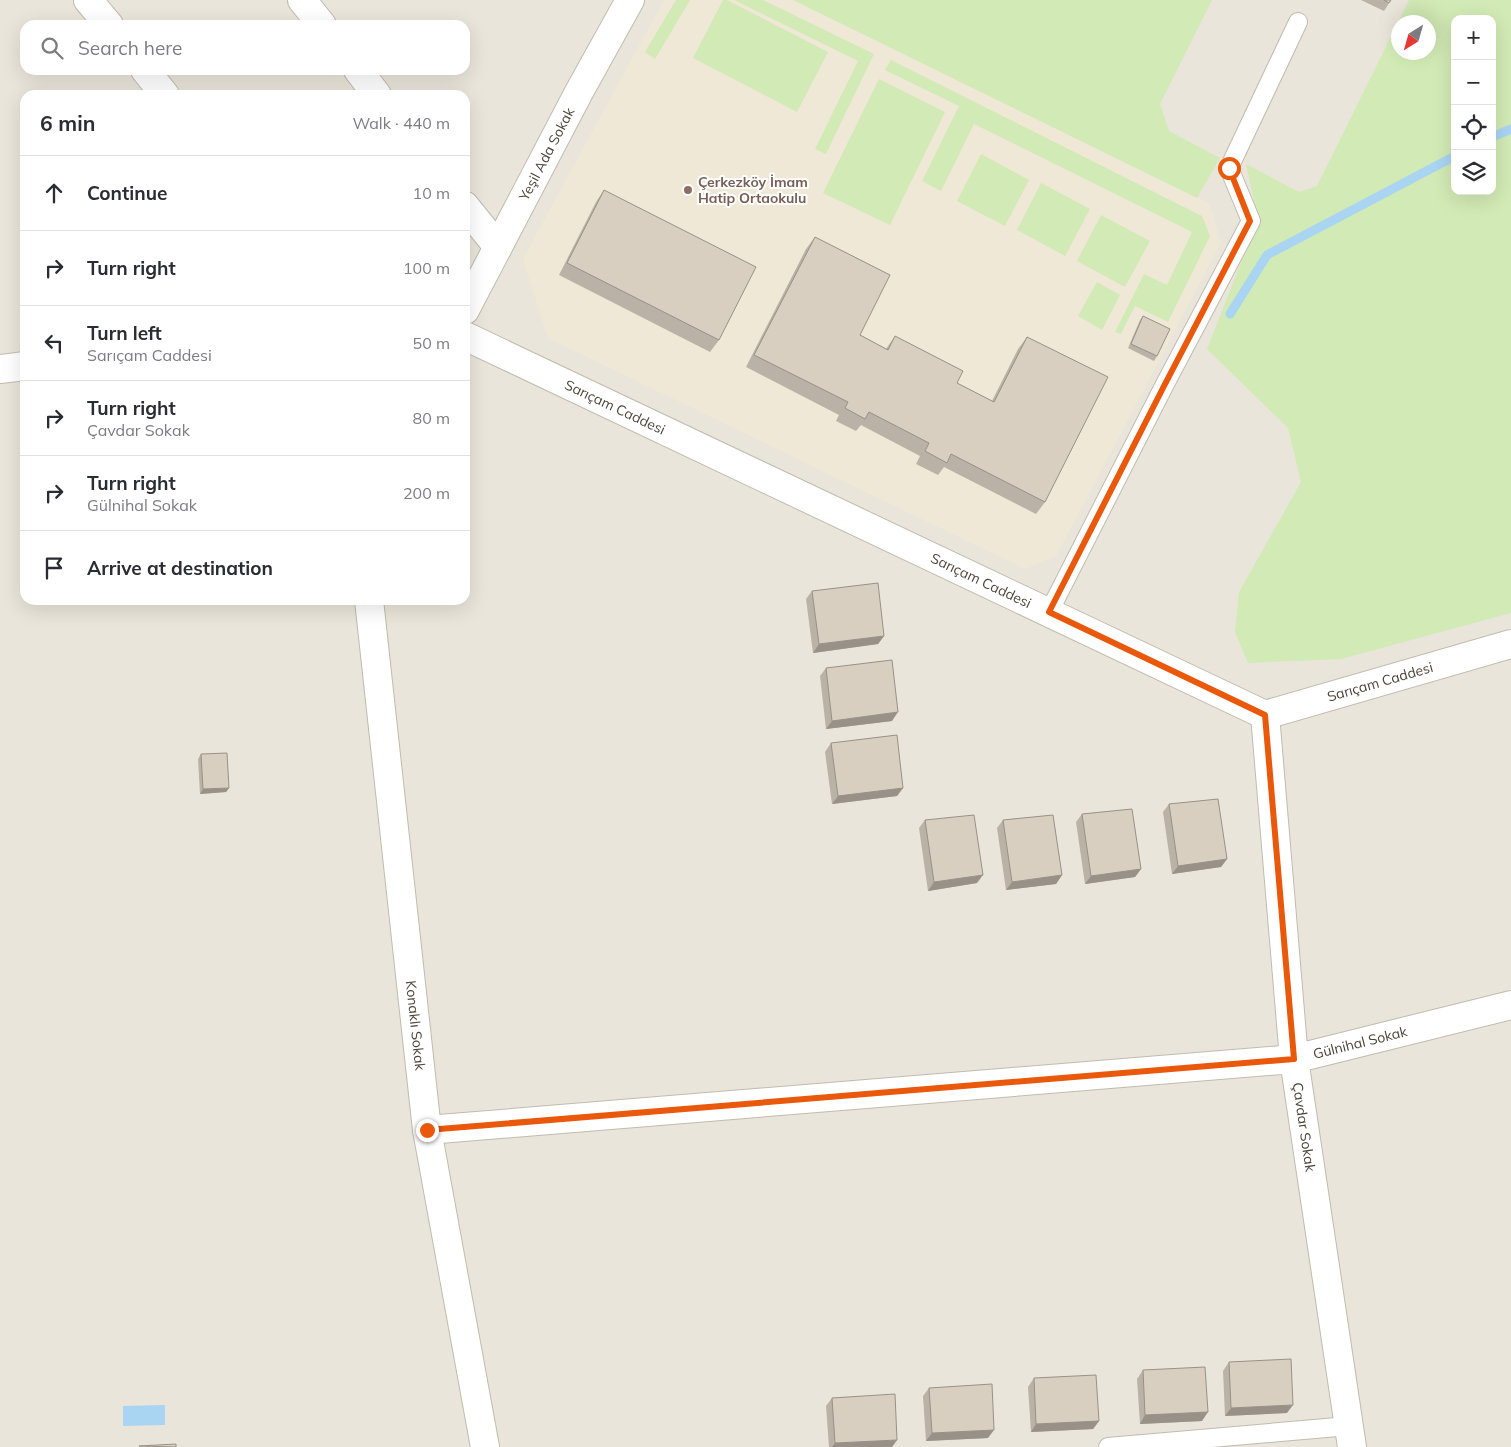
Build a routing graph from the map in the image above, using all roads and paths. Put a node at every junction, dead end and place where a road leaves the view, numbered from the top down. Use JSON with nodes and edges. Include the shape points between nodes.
{"nodes":[{"id":1,"x":88,"y":0,"type":"edge"},
{"id":2,"x":302,"y":0,"type":"edge"},
{"id":3,"x":630,"y":0,"type":"edge"},
{"id":4,"x":104,"y":20,"type":"edge"},
{"id":5,"x":318,"y":20,"type":"edge"},
{"id":6,"x":1298,"y":22,"type":"dead end"},
{"id":7,"x":149,"y":75,"type":"edge"},
{"id":8,"x":362,"y":75,"type":"edge"},
{"id":9,"x":161,"y":90,"type":"edge"},
{"id":10,"x":373,"y":90,"type":"edge"},
{"id":11,"x":470,"y":212,"type":"edge"},
{"id":12,"x":498,"y":247,"type":"junction"},
{"id":13,"x":470,"y":300,"type":"edge"},
{"id":14,"x":470,"y":338,"type":"edge"},
{"id":15,"x":20,"y":367,"type":"edge"},
{"id":16,"x":0,"y":369,"type":"edge"},
{"id":17,"x":370,"y":605,"type":"edge"},
{"id":18,"x":1049,"y":612,"type":"junction"},
{"id":19,"x":1511,"y":644,"type":"edge"},
{"id":20,"x":1265,"y":715,"type":"junction"},
{"id":21,"x":1511,"y":1005,"type":"edge"},
{"id":22,"x":1294,"y":1059,"type":"junction"},
{"id":23,"x":427,"y":1130,"type":"junction"},
{"id":24,"x":1351,"y":1436,"type":"edge"},
{"id":25,"x":485,"y":1447,"type":"edge"},
{"id":26,"x":1108,"y":1447,"type":"edge"}],
"edges":[{"from":1,"to":4,"type":"street"},
{"from":2,"to":5,"type":"street"},
{"from":3,"to":12,"type":"street","name":"Yeşil Ada Sokak"},
{"from":6,"to":18,"type":"lane","via":[[1229,168],[1250,221]]},
{"from":7,"to":9,"type":"street"},
{"from":8,"to":10,"type":"street"},
{"from":11,"to":12,"type":"street"},
{"from":12,"to":13,"type":"street","name":"Yeşil Ada Sokak"},
{"from":14,"to":18,"type":"street","name":"Sarıçam Caddesi"},
{"from":15,"to":16,"type":"street"},
{"from":17,"to":23,"type":"street","name":"Konaklı Sokak"},
{"from":18,"to":20,"type":"street","name":"Sarıçam Caddesi"},
{"from":19,"to":20,"type":"street","name":"Sarıçam Caddesi"},
{"from":20,"to":22,"type":"street","name":"Çavdar Sokak"},
{"from":21,"to":22,"type":"street","name":"Gülnihal Sokak"},
{"from":22,"to":23,"type":"street","name":"Gülnihal Sokak"},
{"from":22,"to":24,"type":"street","name":"Çavdar Sokak"},
{"from":23,"to":25,"type":"street","name":"Konaklı Sokak"},
{"from":24,"to":26,"type":"lane"}]}
